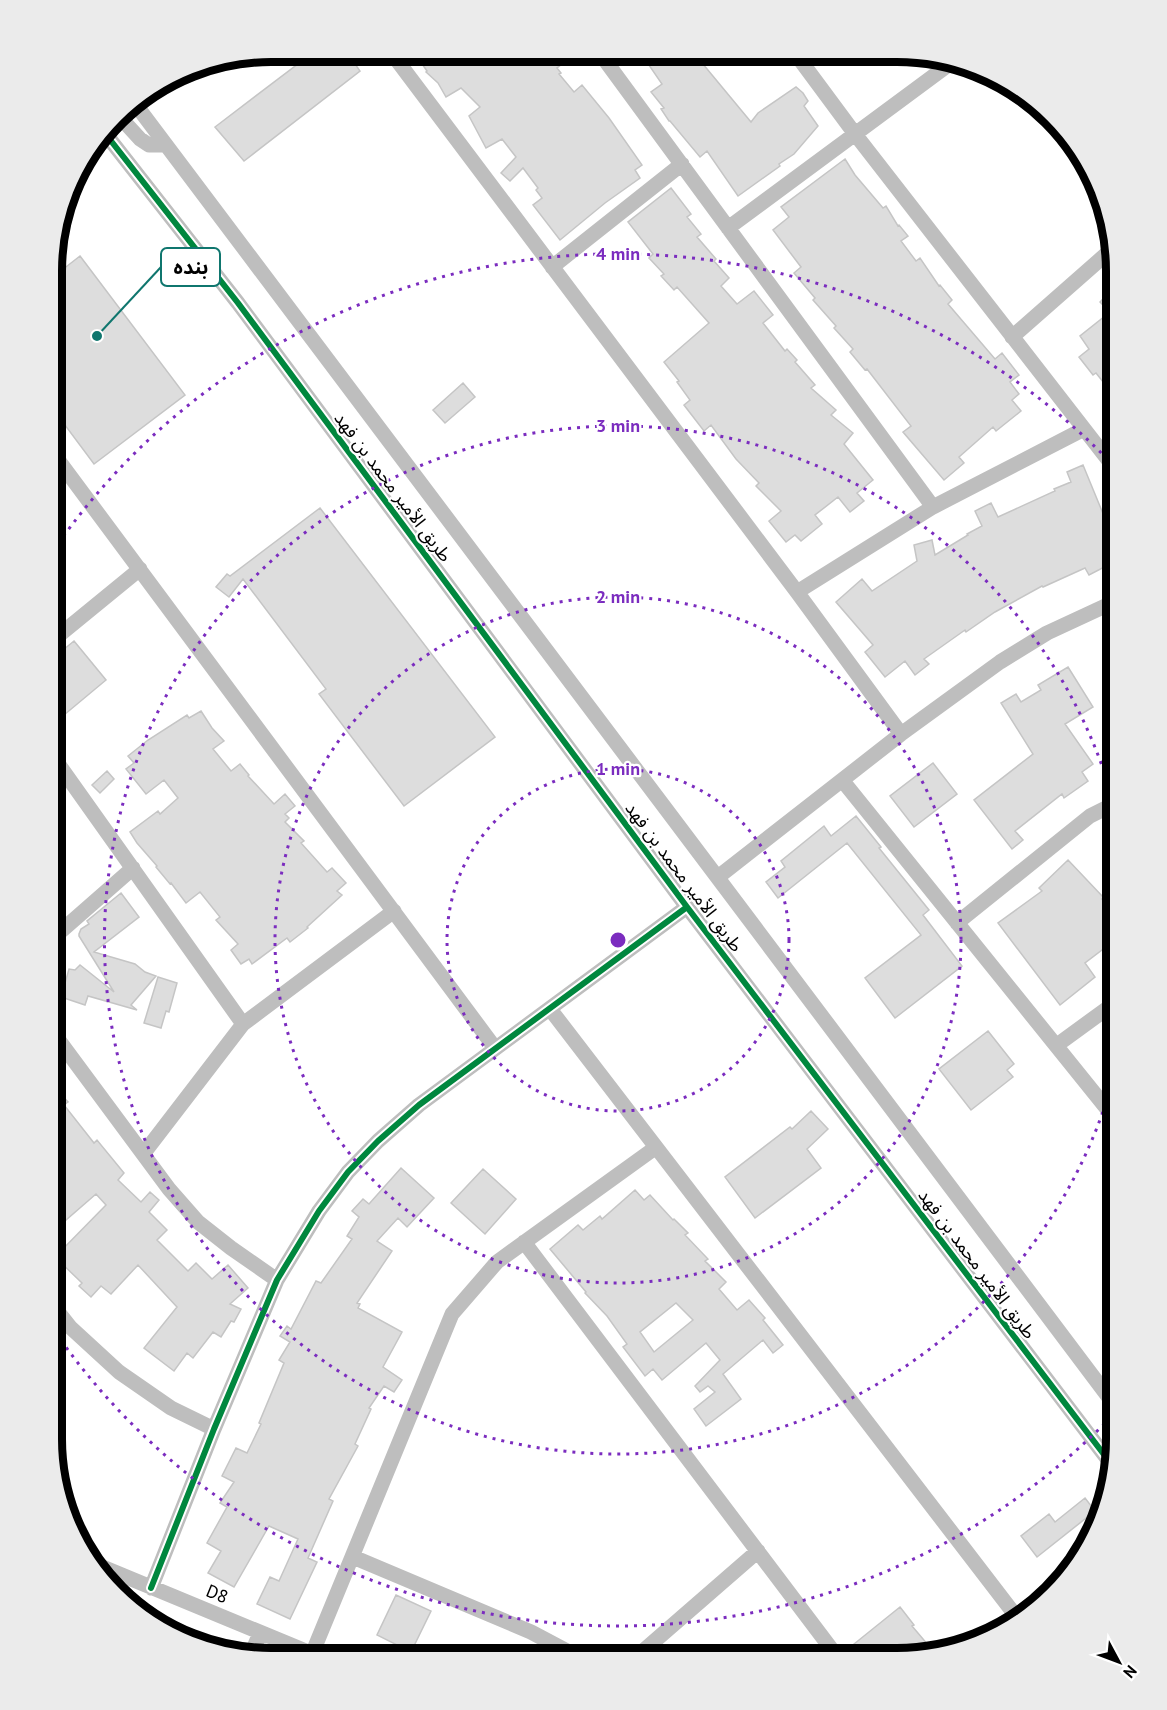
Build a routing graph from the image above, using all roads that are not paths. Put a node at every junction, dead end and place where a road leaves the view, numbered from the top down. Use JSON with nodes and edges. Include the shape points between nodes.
{"nodes":[{"id":1,"x":398,"y":62,"type":"edge"},
{"id":2,"x":606,"y":62,"type":"edge"},
{"id":3,"x":802,"y":62,"type":"edge"},
{"id":4,"x":945,"y":68,"type":"edge"},
{"id":5,"x":139,"y":109,"type":"edge"},
{"id":6,"x":124,"y":122,"type":"edge"},
{"id":7,"x":855,"y":134,"type":"junction"},
{"id":8,"x":108,"y":139,"type":"edge"},
{"id":9,"x":165,"y":145,"type":"junction"},
{"id":10,"x":682,"y":165,"type":"junction"},
{"id":11,"x":728,"y":228,"type":"junction"},
{"id":12,"x":1105,"y":255,"type":"edge"},
{"id":13,"x":552,"y":267,"type":"junction"},
{"id":14,"x":1012,"y":337,"type":"junction"},
{"id":15,"x":1084,"y":429,"type":"junction"},
{"id":16,"x":1106,"y":457,"type":"edge"},
{"id":17,"x":62,"y":465,"type":"edge"},
{"id":18,"x":933,"y":507,"type":"junction"},
{"id":19,"x":140,"y":569,"type":"junction"},
{"id":20,"x":797,"y":592,"type":"junction"},
{"id":21,"x":1106,"y":606,"type":"edge"},
{"id":22,"x":62,"y":633,"type":"edge"},
{"id":23,"x":901,"y":734,"type":"junction"},
{"id":24,"x":62,"y":771,"type":"edge"},
{"id":25,"x":842,"y":780,"type":"junction"},
{"id":26,"x":1106,"y":808,"type":"edge"},
{"id":27,"x":133,"y":868,"type":"junction"},
{"id":28,"x":718,"y":877,"type":"junction"},
{"id":29,"x":687,"y":907,"type":"junction"},
{"id":30,"x":394,"y":911,"type":"junction"},
{"id":31,"x":957,"y":923,"type":"junction"},
{"id":32,"x":62,"y":930,"type":"edge"},
{"id":33,"x":550,"y":1009,"type":"junction"},
{"id":34,"x":1105,"y":1010,"type":"edge"},
{"id":35,"x":243,"y":1024,"type":"junction"},
{"id":36,"x":62,"y":1044,"type":"edge"},
{"id":37,"x":1057,"y":1045,"type":"junction"},
{"id":38,"x":495,"y":1048,"type":"junction"},
{"id":39,"x":1105,"y":1106,"type":"edge"},
{"id":40,"x":655,"y":1148,"type":"junction"},
{"id":41,"x":144,"y":1153,"type":"junction"},
{"id":42,"x":524,"y":1242,"type":"junction"},
{"id":43,"x":277,"y":1280,"type":"junction"},
{"id":44,"x":62,"y":1317,"type":"edge"},
{"id":45,"x":1105,"y":1392,"type":"edge"},
{"id":46,"x":214,"y":1429,"type":"junction"},
{"id":47,"x":1105,"y":1455,"type":"edge"},
{"id":48,"x":758,"y":1551,"type":"junction"},
{"id":49,"x":353,"y":1557,"type":"junction"},
{"id":50,"x":107,"y":1569,"type":"edge"},
{"id":51,"x":152,"y":1588,"type":"junction"},
{"id":52,"x":1013,"y":1613,"type":"edge"},
{"id":53,"x":260,"y":1633,"type":"junction"},
{"id":54,"x":254,"y":1647,"type":"edge"},
{"id":55,"x":297,"y":1648,"type":"edge"},
{"id":56,"x":319,"y":1648,"type":"edge"},
{"id":57,"x":561,"y":1648,"type":"edge"},
{"id":58,"x":646,"y":1648,"type":"edge"},
{"id":59,"x":831,"y":1648,"type":"edge"}],
"edges":[{"from":1,"to":13,"type":"street"},
{"from":2,"to":10,"type":"street"},
{"from":3,"to":7,"type":"street"},
{"from":4,"to":7,"type":"street"},
{"from":5,"to":9,"type":"street","name":"طريق الأمير محمد بن فهد"},
{"from":6,"to":9,"type":"street","via":[[149,145]]},
{"from":7,"to":11,"type":"street"},
{"from":7,"to":14,"type":"street"},
{"from":8,"to":29,"type":"street","name":"طريق الأمير محمد بن فهد","via":[[238,303]]},
{"from":9,"to":28,"type":"street","name":"طريق الأمير محمد بن فهد"},
{"from":10,"to":11,"type":"street"},
{"from":10,"to":13,"type":"street"},
{"from":11,"to":18,"type":"street"},
{"from":12,"to":14,"type":"street"},
{"from":13,"to":20,"type":"street"},
{"from":14,"to":15,"type":"street"},
{"from":15,"to":16,"type":"street"},
{"from":15,"to":18,"type":"street"},
{"from":17,"to":19,"type":"street"},
{"from":18,"to":20,"type":"street"},
{"from":19,"to":22,"type":"street"},
{"from":19,"to":30,"type":"street"},
{"from":20,"to":23,"type":"street"},
{"from":21,"to":23,"type":"street","via":[[1019,650]]},
{"from":23,"to":25,"type":"street"},
{"from":24,"to":27,"type":"street"},
{"from":25,"to":28,"type":"street"},
{"from":25,"to":31,"type":"street"},
{"from":26,"to":31,"type":"street","via":[[1090,816]]},
{"from":27,"to":32,"type":"street"},
{"from":27,"to":35,"type":"street"},
{"from":28,"to":45,"type":"street","name":"طريق الأمير محمد بن فهد"},
{"from":29,"to":33,"type":"street"},
{"from":29,"to":47,"type":"street","name":"طريق الأمير محمد بن فهد"},
{"from":30,"to":35,"type":"street"},
{"from":30,"to":38,"type":"street"},
{"from":31,"to":37,"type":"street"},
{"from":33,"to":38,"type":"street"},
{"from":33,"to":40,"type":"street"},
{"from":34,"to":37,"type":"street"},
{"from":35,"to":41,"type":"street"},
{"from":36,"to":41,"type":"street"},
{"from":37,"to":39,"type":"street"},
{"from":38,"to":43,"type":"street","via":[[419,1105],[348,1172]]},
{"from":40,"to":42,"type":"street"},
{"from":40,"to":52,"type":"street"},
{"from":41,"to":43,"type":"street","via":[[198,1222]]},
{"from":42,"to":48,"type":"street"},
{"from":42,"to":49,"type":"street","via":[[497,1262],[452,1314]]},
{"from":43,"to":46,"type":"street"},
{"from":44,"to":46,"type":"street","via":[[119,1372],[171,1407]]},
{"from":46,"to":51,"type":"street"},
{"from":48,"to":58,"type":"street"},
{"from":48,"to":59,"type":"street"},
{"from":49,"to":56,"type":"street"},
{"from":49,"to":57,"type":"street"},
{"from":50,"to":51,"type":"street","name":"D8"},
{"from":51,"to":53,"type":"street","name":"D8"},
{"from":53,"to":54,"type":"street"},
{"from":53,"to":55,"type":"street","name":"D8"}]}
